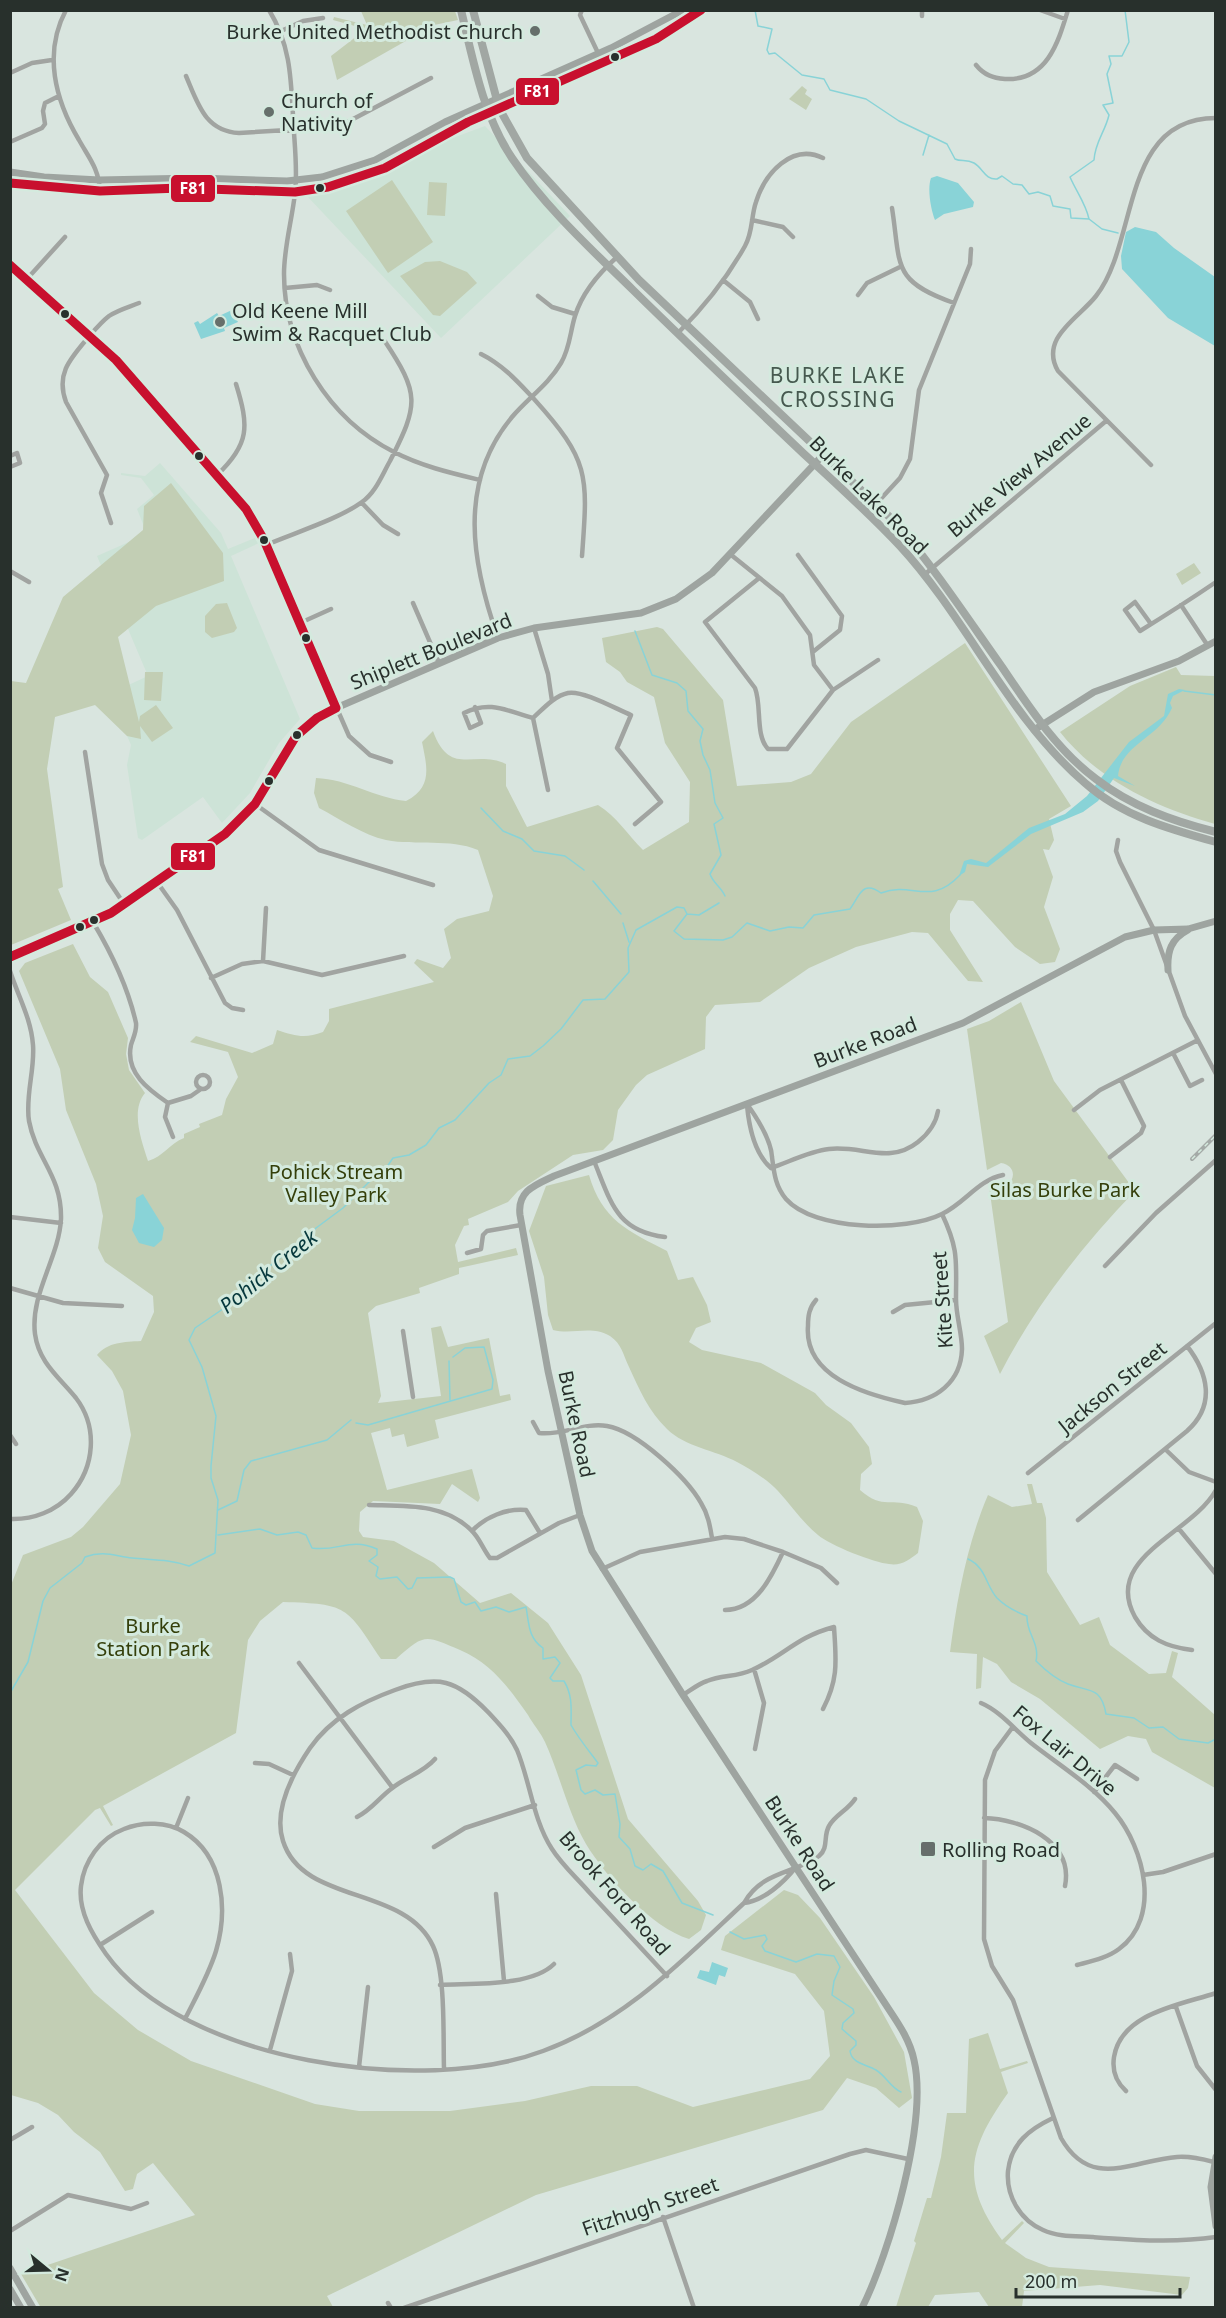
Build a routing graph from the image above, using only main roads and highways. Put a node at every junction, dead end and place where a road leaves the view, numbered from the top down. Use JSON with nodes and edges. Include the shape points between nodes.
{"nodes":[{"id":1,"x":461,"y":10,"type":"edge"},
{"id":2,"x":473,"y":10,"type":"edge"},
{"id":3,"x":1215,"y":832,"type":"edge"},
{"id":4,"x":1215,"y":842,"type":"edge"}],
"edges":[{"from":1,"to":4,"type":"main road","name":"Burke Lake Road","via":[[487,103],[503,142],[521,171],[608,266],[880,525],[924,575],[1058,758],[1107,800],[1148,821]]},
{"from":2,"to":3,"type":"main road","name":"Burke Lake Road","via":[[499,108],[526,159],[686,325],[877,503],[933,568],[1042,724],[1095,778],[1157,814]]}]}
